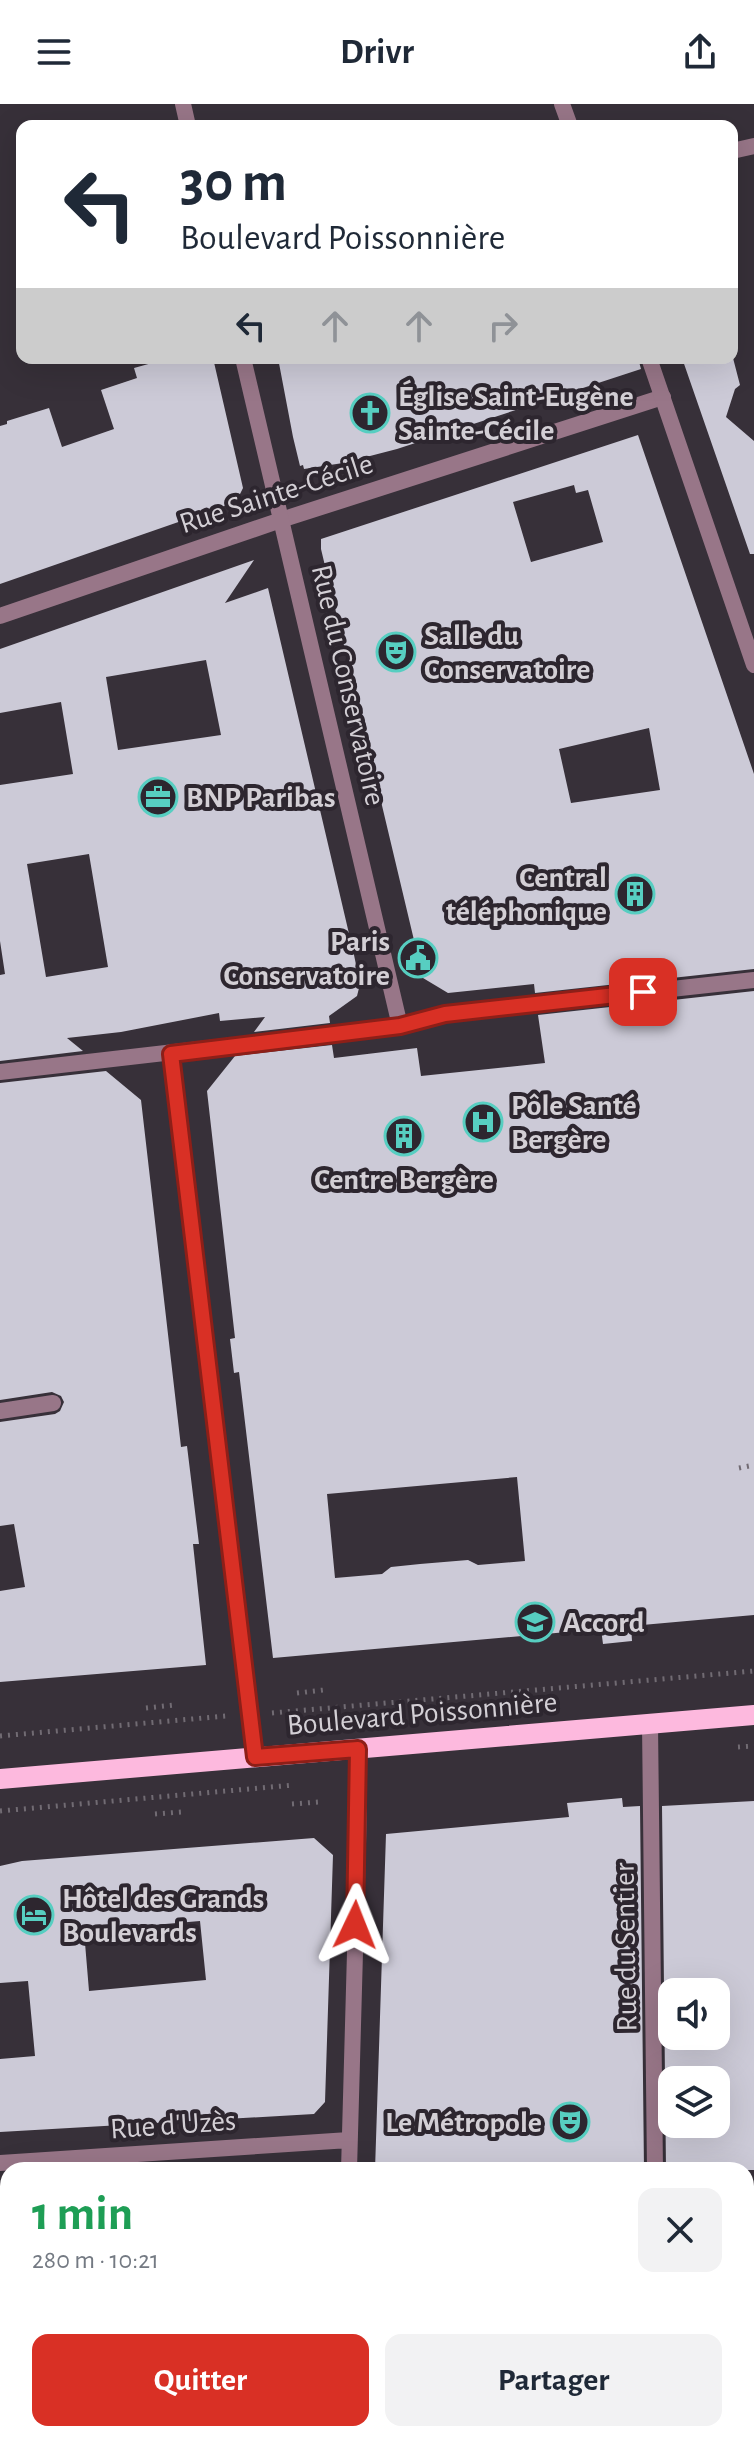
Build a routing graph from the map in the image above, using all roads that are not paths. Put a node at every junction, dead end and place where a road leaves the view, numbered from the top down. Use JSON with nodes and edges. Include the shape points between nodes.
{"nodes":[{"id":1,"x":244,"y":364,"type":"edge"},
{"id":2,"x":651,"y":364,"type":"edge"},
{"id":3,"x":663,"y":397,"type":"junction"},
{"id":4,"x":281,"y":520,"type":"junction"},
{"id":5,"x":0,"y":616,"type":"edge"},
{"id":6,"x":754,"y":665,"type":"edge"},
{"id":7,"x":754,"y":980,"type":"edge"},
{"id":8,"x":400,"y":1026,"type":"junction"},
{"id":9,"x":171,"y":1054,"type":"junction"},
{"id":10,"x":0,"y":1072,"type":"edge"},
{"id":11,"x":53,"y":1403,"type":"dead end"},
{"id":12,"x":0,"y":1411,"type":"edge"},
{"id":13,"x":754,"y":1715,"type":"edge"},
{"id":14,"x":650,"y":1724,"type":"junction"},
{"id":15,"x":358,"y":1749,"type":"junction"},
{"id":16,"x":255,"y":1757,"type":"junction"},
{"id":17,"x":0,"y":1779,"type":"edge"},
{"id":18,"x":349,"y":2140,"type":"junction"},
{"id":19,"x":15,"y":2162,"type":"edge"},
{"id":20,"x":349,"y":2162,"type":"edge"},
{"id":21,"x":655,"y":2162,"type":"edge"}],
"edges":[{"from":1,"to":4,"type":"street","name":"Rue du Conservatoire"},
{"from":2,"to":3,"type":"street"},
{"from":3,"to":4,"type":"street","name":"Rue Sainte-Cécile"},
{"from":3,"to":6,"type":"street"},
{"from":4,"to":5,"type":"street","name":"Rue Sainte-Cécile"},
{"from":4,"to":8,"type":"street","name":"Rue du Conservatoire"},
{"from":7,"to":8,"type":"street","via":[[445,1014]]},
{"from":8,"to":9,"type":"street"},
{"from":9,"to":10,"type":"street"},
{"from":9,"to":16,"type":"street"},
{"from":11,"to":12,"type":"street"},
{"from":13,"to":14,"type":"main road","name":"Boulevard Poissonnière"},
{"from":14,"to":15,"type":"main road","name":"Boulevard Poissonnière"},
{"from":14,"to":21,"type":"street","name":"Rue du Sentier"},
{"from":15,"to":16,"type":"main road","name":"Boulevard Poissonnière"},
{"from":15,"to":18,"type":"street"},
{"from":16,"to":17,"type":"main road","name":"Boulevard Poissonnière"},
{"from":18,"to":19,"type":"street","name":"Rue d'Uzès"},
{"from":18,"to":20,"type":"street"}]}
